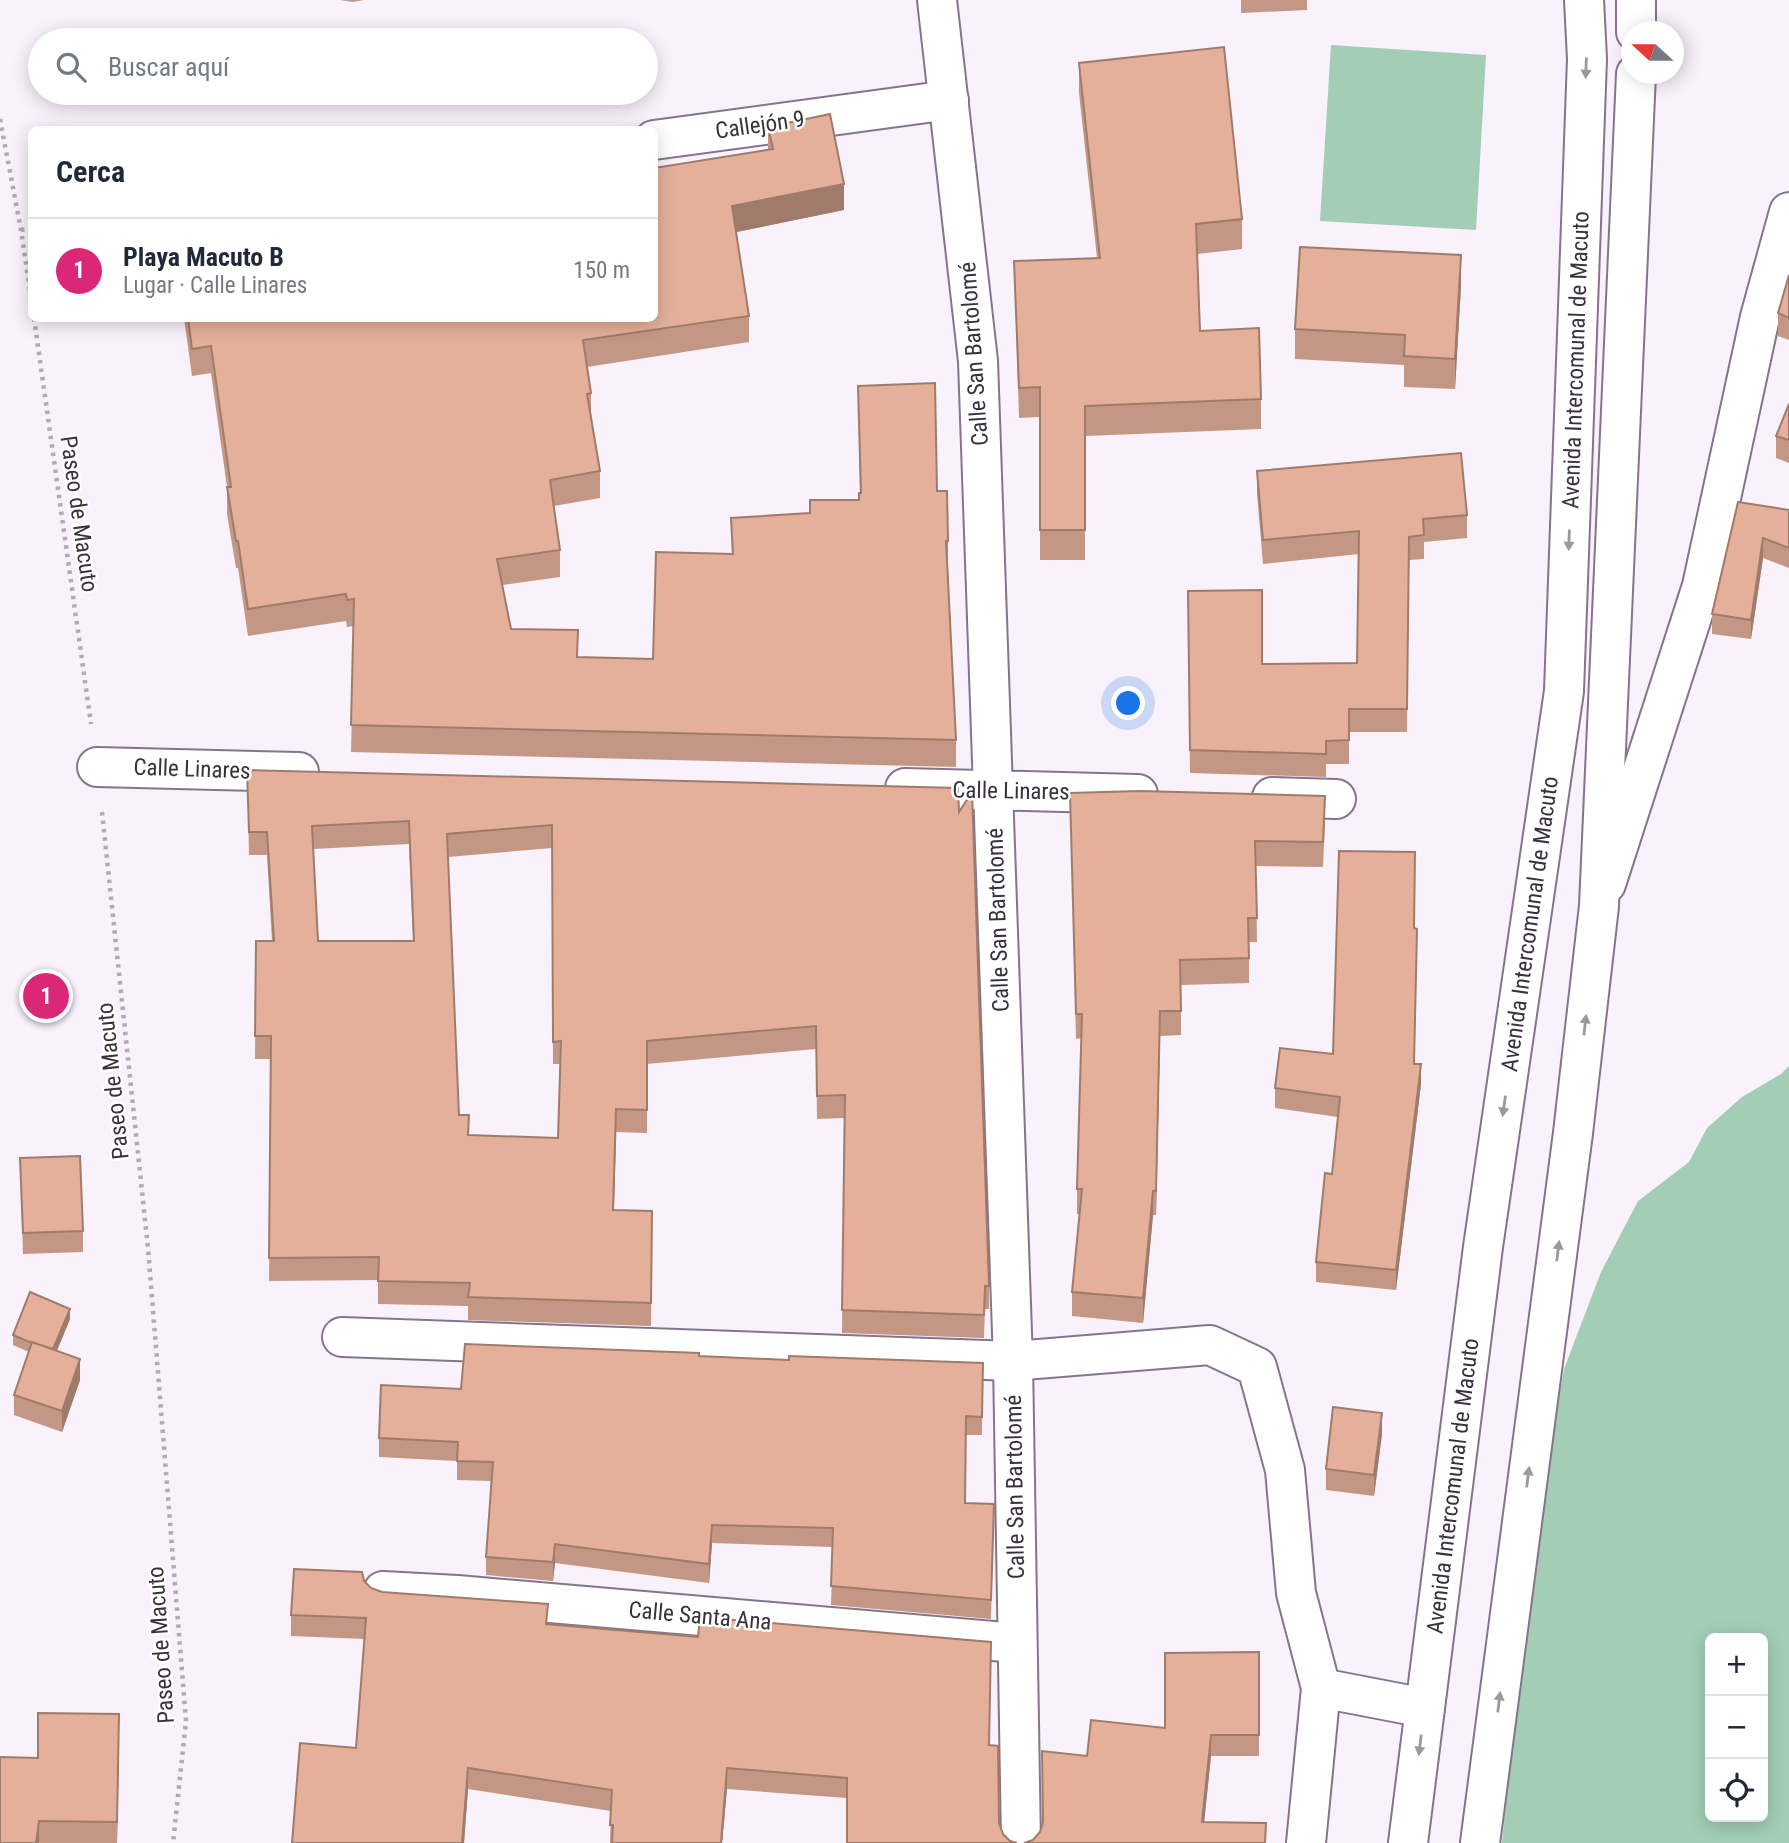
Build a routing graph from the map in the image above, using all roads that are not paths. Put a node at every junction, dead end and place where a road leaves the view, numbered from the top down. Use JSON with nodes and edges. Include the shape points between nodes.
{"nodes":[{"id":1,"x":937,"y":0,"type":"edge"},
{"id":2,"x":1584,"y":0,"type":"edge"},
{"id":3,"x":1636,"y":0,"type":"edge"},
{"id":4,"x":1636,"y":21,"type":"edge"},
{"id":5,"x":1636,"y":84,"type":"edge"},
{"id":6,"x":949,"y":100,"type":"junction"},
{"id":7,"x":658,"y":139,"type":"edge"},
{"id":8,"x":1789,"y":212,"type":"edge"},
{"id":9,"x":97,"y":767,"type":"road end"},
{"id":10,"x":332,"y":773,"type":"edge"},
{"id":11,"x":870,"y":787,"type":"edge"},
{"id":12,"x":994,"y":790,"type":"junction"},
{"id":13,"x":1172,"y":795,"type":"edge"},
{"id":14,"x":1241,"y":797,"type":"edge"},
{"id":15,"x":1336,"y":799,"type":"dead end"},
{"id":16,"x":1599,"y":906,"type":"junction"},
{"id":17,"x":342,"y":1337,"type":"dead end"},
{"id":18,"x":1013,"y":1361,"type":"junction"},
{"id":19,"x":383,"y":1591,"type":"edge"},
{"id":20,"x":1017,"y":1643,"type":"junction"},
{"id":21,"x":1321,"y":1688,"type":"junction"},
{"id":22,"x":1424,"y":1708,"type":"junction"},
{"id":23,"x":1021,"y":1843,"type":"edge"},
{"id":24,"x":1306,"y":1843,"type":"edge"},
{"id":25,"x":1408,"y":1843,"type":"edge"},
{"id":26,"x":1480,"y":1843,"type":"edge"}],
"edges":[{"from":1,"to":6,"type":"street","name":"Calle San Bartolomé"},
{"from":2,"to":22,"type":"street","name":"Avenida Intercomunal de Macuto","one_way":true,"via":[[1586,73],[1564,691],[1483,1247]]},
{"from":3,"to":4,"type":"street"},
{"from":5,"to":16,"type":"street","name":"Avenida Intercomunal de Macuto"},
{"from":6,"to":7,"type":"street","name":"Callejón 9"},
{"from":6,"to":12,"type":"street","name":"Calle San Bartolomé","via":[[978,361]]},
{"from":8,"to":16,"type":"street","via":[[1760,317],[1702,586]]},
{"from":9,"to":10,"type":"street","name":"Calle Linares"},
{"from":11,"to":12,"type":"street","name":"Calle Linares"},
{"from":12,"to":13,"type":"street","name":"Calle Linares"},
{"from":12,"to":18,"type":"street","name":"Calle San Bartolomé"},
{"from":14,"to":15,"type":"street"},
{"from":26,"to":16,"type":"street","name":"Avenida Intercomunal de Macuto","one_way":true},
{"from":17,"to":18,"type":"street"},
{"from":18,"to":20,"type":"street","name":"Calle San Bartolomé"},
{"from":18,"to":21,"type":"street","via":[[1210,1345],[1257,1367],[1285,1470],[1296,1593]]},
{"from":19,"to":20,"type":"street","name":"Calle Santa Ana"},
{"from":20,"to":23,"type":"street","name":"Calle San Bartolomé"},
{"from":21,"to":22,"type":"street"},
{"from":21,"to":24,"type":"street"},
{"from":22,"to":25,"type":"street","name":"Avenida Intercomunal de Macuto","one_way":true}]}
